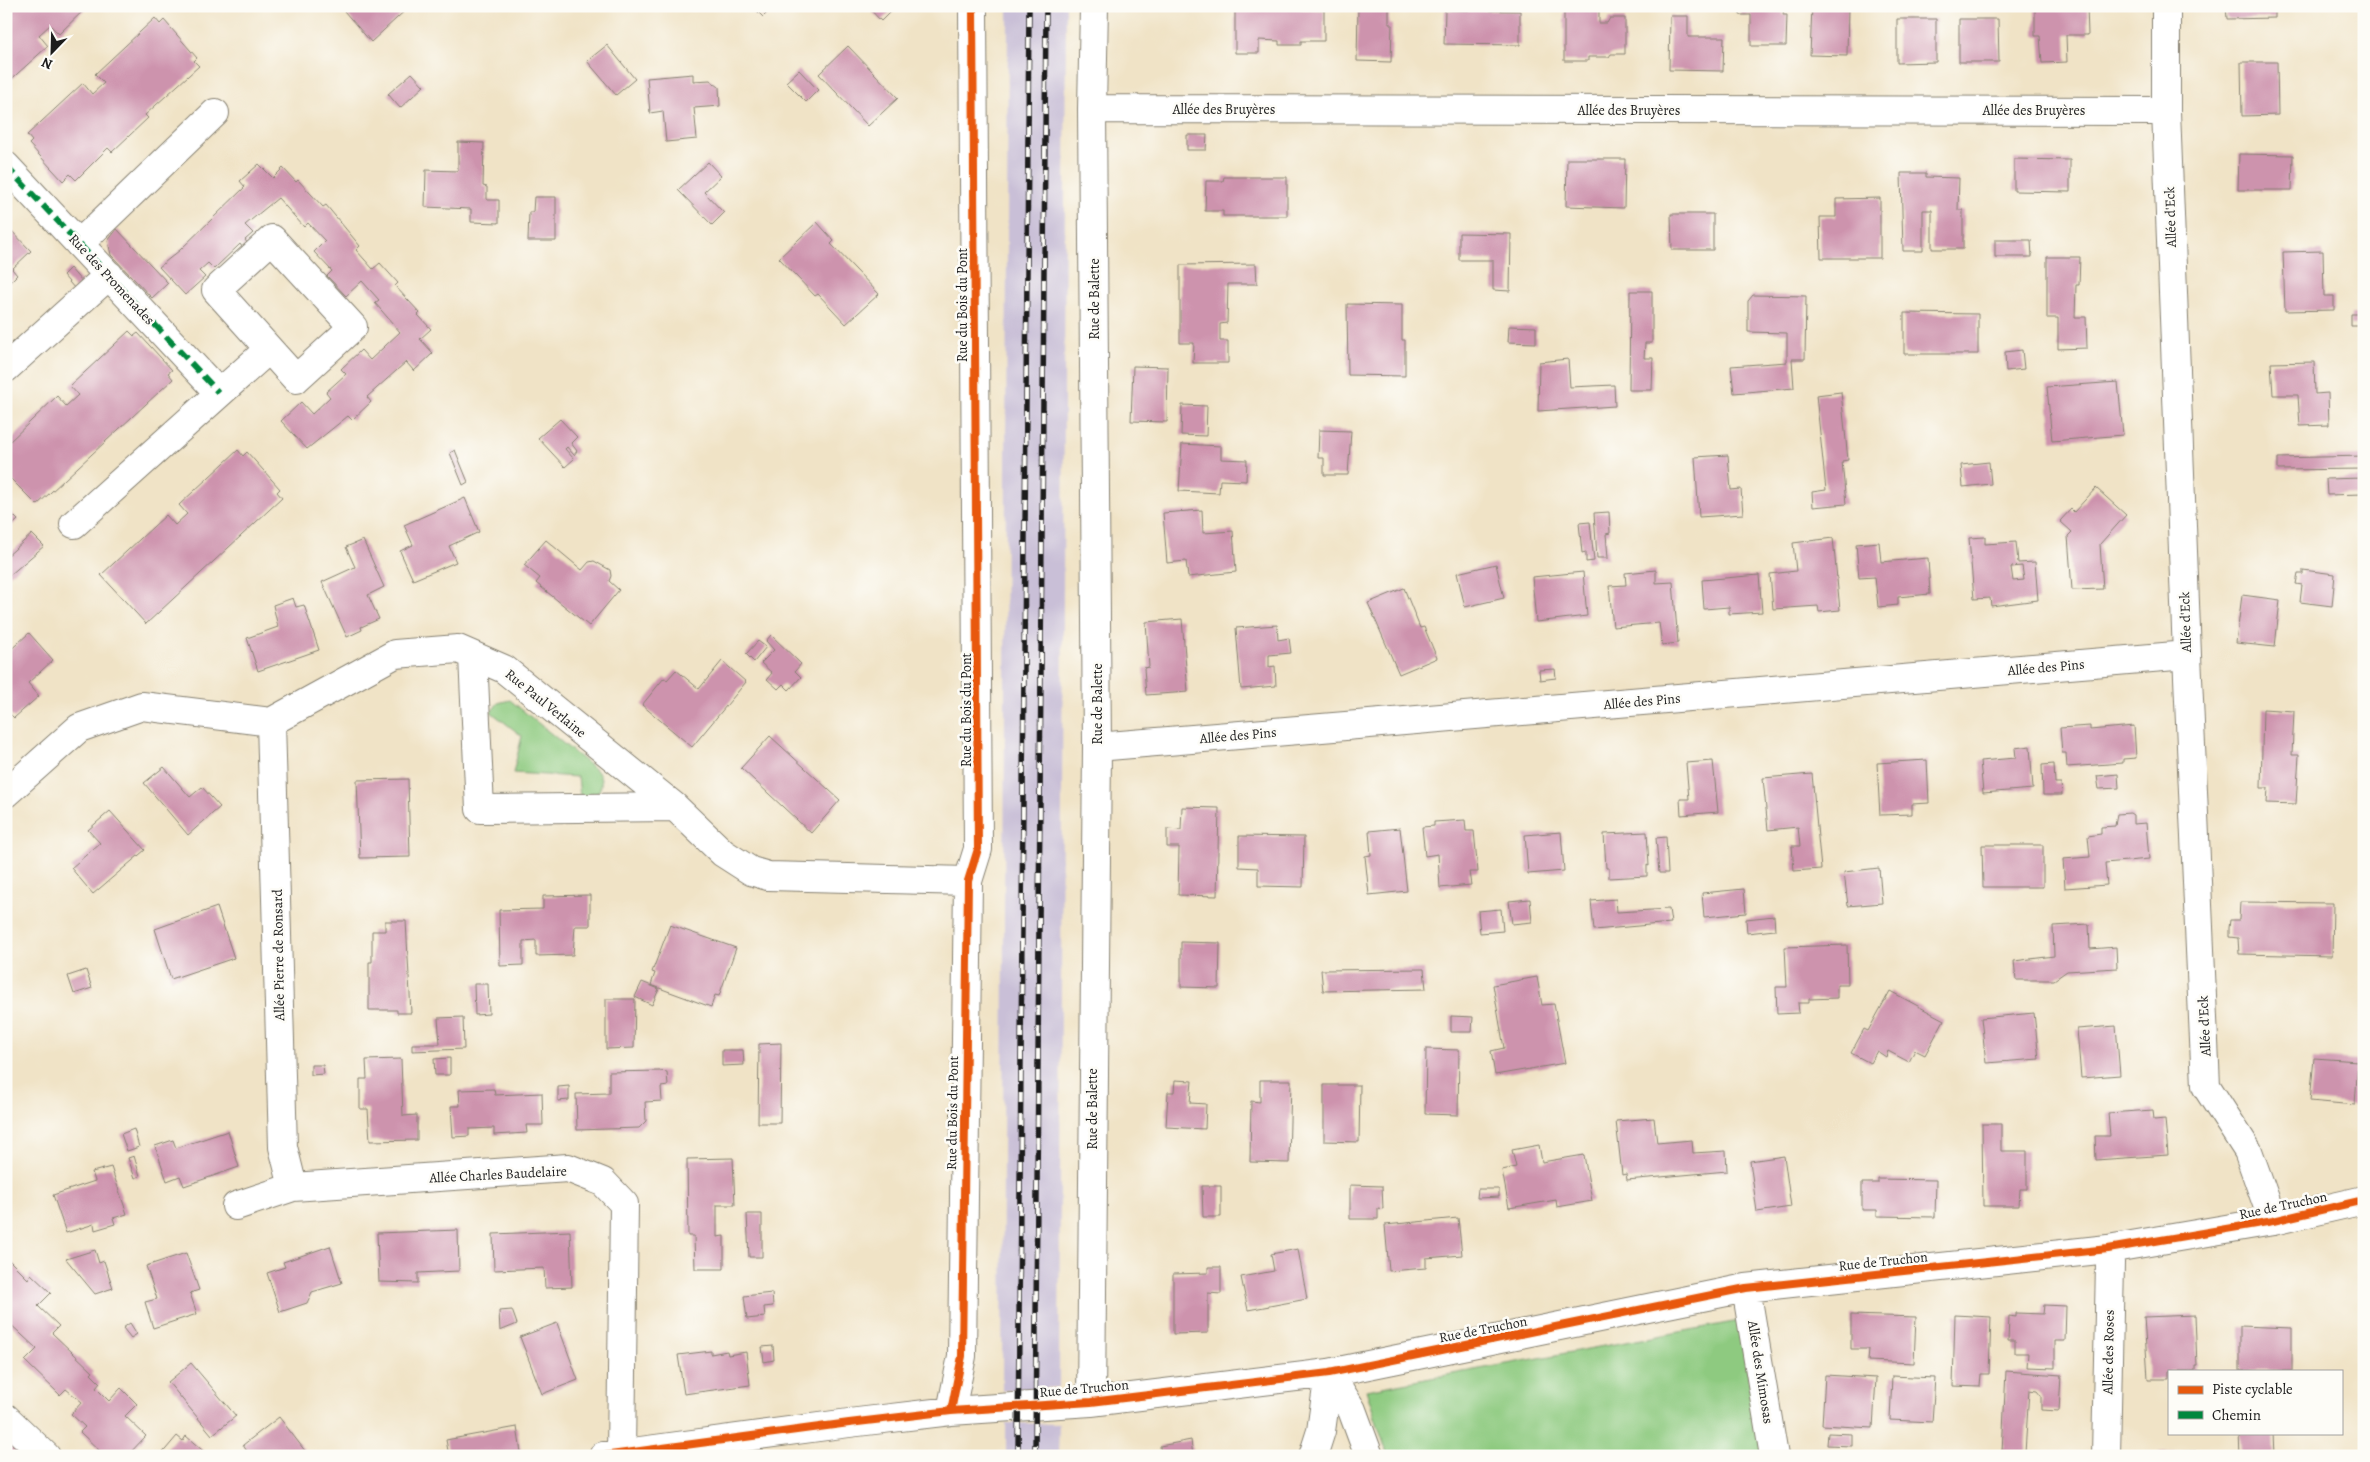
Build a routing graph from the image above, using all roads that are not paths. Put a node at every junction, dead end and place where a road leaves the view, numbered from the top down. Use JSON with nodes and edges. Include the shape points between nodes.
{"nodes":[{"id":1,"x":974,"y":6,"type":"edge"},
{"id":2,"x":1094,"y":6,"type":"edge"},
{"id":3,"x":2166,"y":6,"type":"edge"},
{"id":4,"x":1092,"y":109,"type":"junction"},
{"id":5,"x":2166,"y":111,"type":"junction"},
{"id":6,"x":215,"y":113,"type":"dead end"},
{"id":7,"x":11,"y":181,"type":"edge"},
{"id":8,"x":79,"y":244,"type":"junction"},
{"id":9,"x":109,"y":275,"type":"junction"},
{"id":10,"x":269,"y":349,"type":"junction"},
{"id":11,"x":6,"y":368,"type":"edge"},
{"id":12,"x":218,"y":392,"type":"junction"},
{"id":13,"x":74,"y":524,"type":"dead end"},
{"id":14,"x":2187,"y":654,"type":"junction"},
{"id":15,"x":473,"y":656,"type":"junction"},
{"id":16,"x":271,"y":722,"type":"junction"},
{"id":17,"x":1097,"y":747,"type":"junction"},
{"id":18,"x":6,"y":793,"type":"edge"},
{"id":19,"x":675,"y":807,"type":"junction"},
{"id":20,"x":968,"y":881,"type":"junction"},
{"id":21,"x":293,"y":1187,"type":"junction"},
{"id":22,"x":2364,"y":1200,"type":"edge"},
{"id":23,"x":236,"y":1206,"type":"dead end"},
{"id":24,"x":2273,"y":1221,"type":"junction"},
{"id":25,"x":2108,"y":1249,"type":"junction"},
{"id":26,"x":1746,"y":1288,"type":"junction"},
{"id":27,"x":1329,"y":1373,"type":"junction"},
{"id":28,"x":1091,"y":1402,"type":"junction"},
{"id":29,"x":951,"y":1411,"type":"junction"},
{"id":30,"x":6,"y":1418,"type":"edge"},
{"id":31,"x":615,"y":1455,"type":"edge"},
{"id":32,"x":46,"y":1456,"type":"edge"},
{"id":33,"x":1313,"y":1456,"type":"edge"},
{"id":34,"x":1369,"y":1456,"type":"edge"},
{"id":35,"x":1774,"y":1456,"type":"edge"},
{"id":36,"x":2106,"y":1456,"type":"edge"}],
"edges":[{"from":1,"to":20,"type":"street","name":"Rue du Bois du Pont","via":[[978,849]]},
{"from":2,"to":4,"type":"street","name":"Rue de Balette"},
{"from":3,"to":5,"type":"street","name":"Allée d'Eck"},
{"from":4,"to":5,"type":"street","name":"Allée des Bruyères"},
{"from":4,"to":17,"type":"street","name":"Rue de Balette"},
{"from":5,"to":14,"type":"street","name":"Allée d'Eck"},
{"from":6,"to":8,"type":"street"},
{"from":7,"to":8,"type":"street","name":"Rue des Promenades"},
{"from":8,"to":9,"type":"street","name":"Rue des Promenades"},
{"from":9,"to":11,"type":"street"},
{"from":9,"to":12,"type":"street","name":"Rue des Promenades"},
{"from":10,"to":10,"type":"street","via":[[296,379],[353,327],[272,239],[216,290]]},
{"from":10,"to":12,"type":"street"},
{"from":12,"to":13,"type":"street"},
{"from":14,"to":17,"type":"street","name":"Allée des Pins"},
{"from":14,"to":24,"type":"street","name":"Allée d'Eck","via":[[2206,1086],[2248,1151]]},
{"from":15,"to":16,"type":"street","name":"Rue Paul Verlaine","via":[[458,649],[395,654]]},
{"from":15,"to":19,"type":"street","name":"Rue Paul Verlaine","via":[[504,669]]},
{"from":15,"to":19,"type":"street","via":[[480,809]]},
{"from":16,"to":18,"type":"street","via":[[142,706],[79,728]]},
{"from":16,"to":21,"type":"street","name":"Allée Pierre de Ronsard","via":[[283,1147]]},
{"from":17,"to":28,"type":"street","name":"Rue de Balette"},
{"from":19,"to":20,"type":"street","name":"Rue Paul Verlaine","via":[[723,853],[751,871],[768,876]]},
{"from":20,"to":29,"type":"street","name":"Rue du Bois du Pont","via":[[962,1356]]},
{"from":21,"to":23,"type":"street","name":"Allée Charles Baudelaire"},
{"from":21,"to":31,"type":"street","name":"Allée Charles Baudelaire","via":[[568,1168],[603,1182],[624,1204]]},
{"from":22,"to":24,"type":"street","name":"Rue de Truchon"},
{"from":24,"to":25,"type":"street","name":"Rue de Truchon"},
{"from":25,"to":26,"type":"street","name":"Rue de Truchon"},
{"from":25,"to":36,"type":"street","name":"Allée des Roses"},
{"from":26,"to":27,"type":"street","name":"Rue de Truchon"},
{"from":26,"to":35,"type":"street","name":"Allée des Mimosas"},
{"from":27,"to":28,"type":"street","name":"Rue de Truchon"},
{"from":27,"to":33,"type":"street","via":[[1321,1431]]},
{"from":27,"to":34,"type":"street","via":[[1352,1410]]},
{"from":28,"to":29,"type":"street","name":"Rue de Truchon"},
{"from":29,"to":31,"type":"street","name":"Rue de Truchon"},
{"from":30,"to":32,"type":"street"}]}
